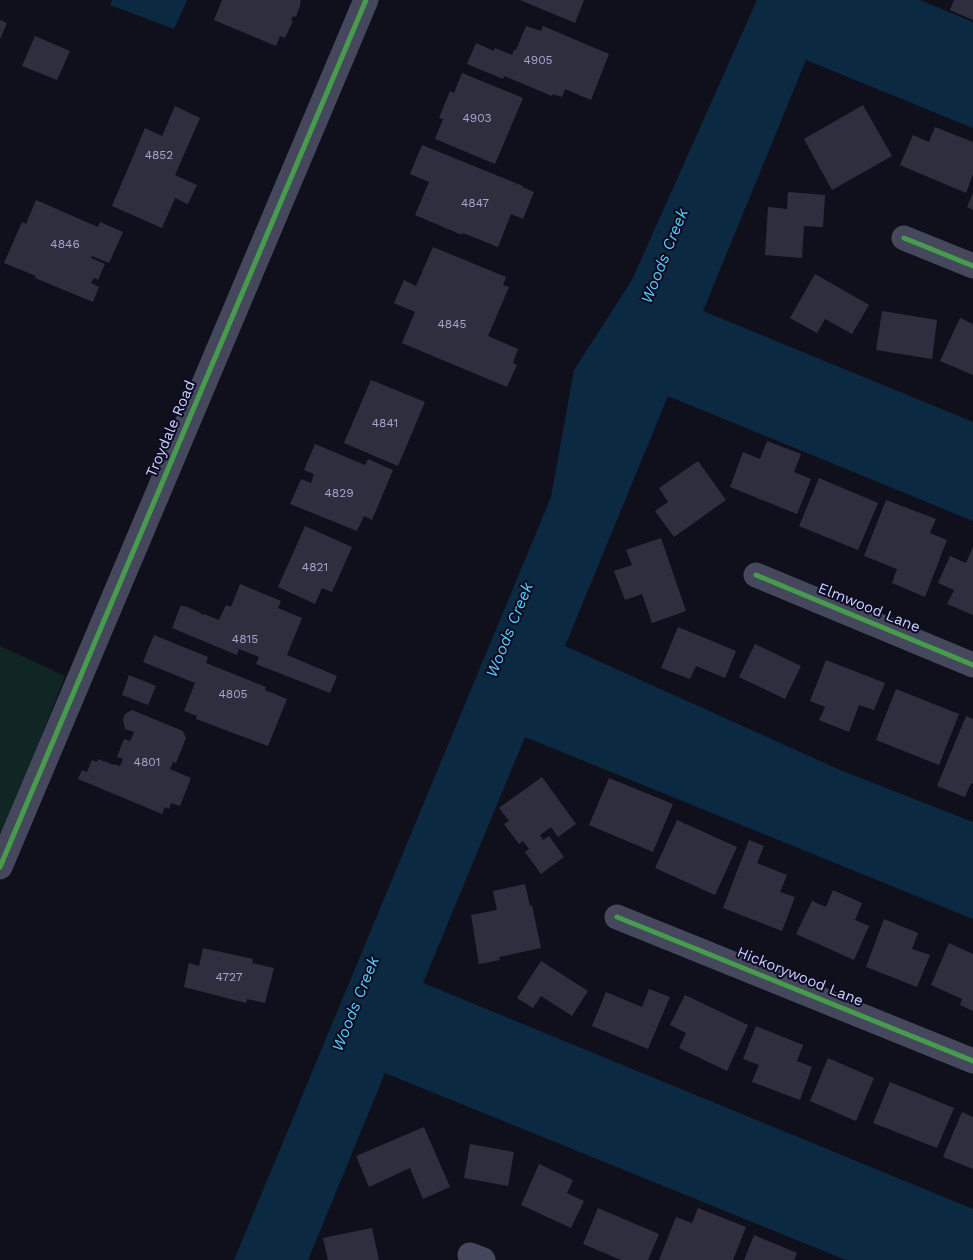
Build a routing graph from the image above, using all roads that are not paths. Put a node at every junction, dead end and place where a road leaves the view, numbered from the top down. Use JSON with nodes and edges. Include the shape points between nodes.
{"nodes":[{"id":1,"x":366,"y":0,"type":"edge"},
{"id":2,"x":904,"y":238,"type":"dead end"},
{"id":3,"x":973,"y":266,"type":"edge"},
{"id":4,"x":756,"y":575,"type":"dead end"},
{"id":5,"x":973,"y":664,"type":"edge"},
{"id":6,"x":0,"y":867,"type":"edge"},
{"id":7,"x":617,"y":917,"type":"dead end"},
{"id":8,"x":973,"y":1061,"type":"edge"}],
"edges":[{"from":1,"to":6,"type":"street","name":"Troydale Road"},
{"from":2,"to":3,"type":"street"},
{"from":4,"to":5,"type":"street","name":"Elmwood Lane"},
{"from":7,"to":8,"type":"street","name":"Hickorywood Lane"}]}
